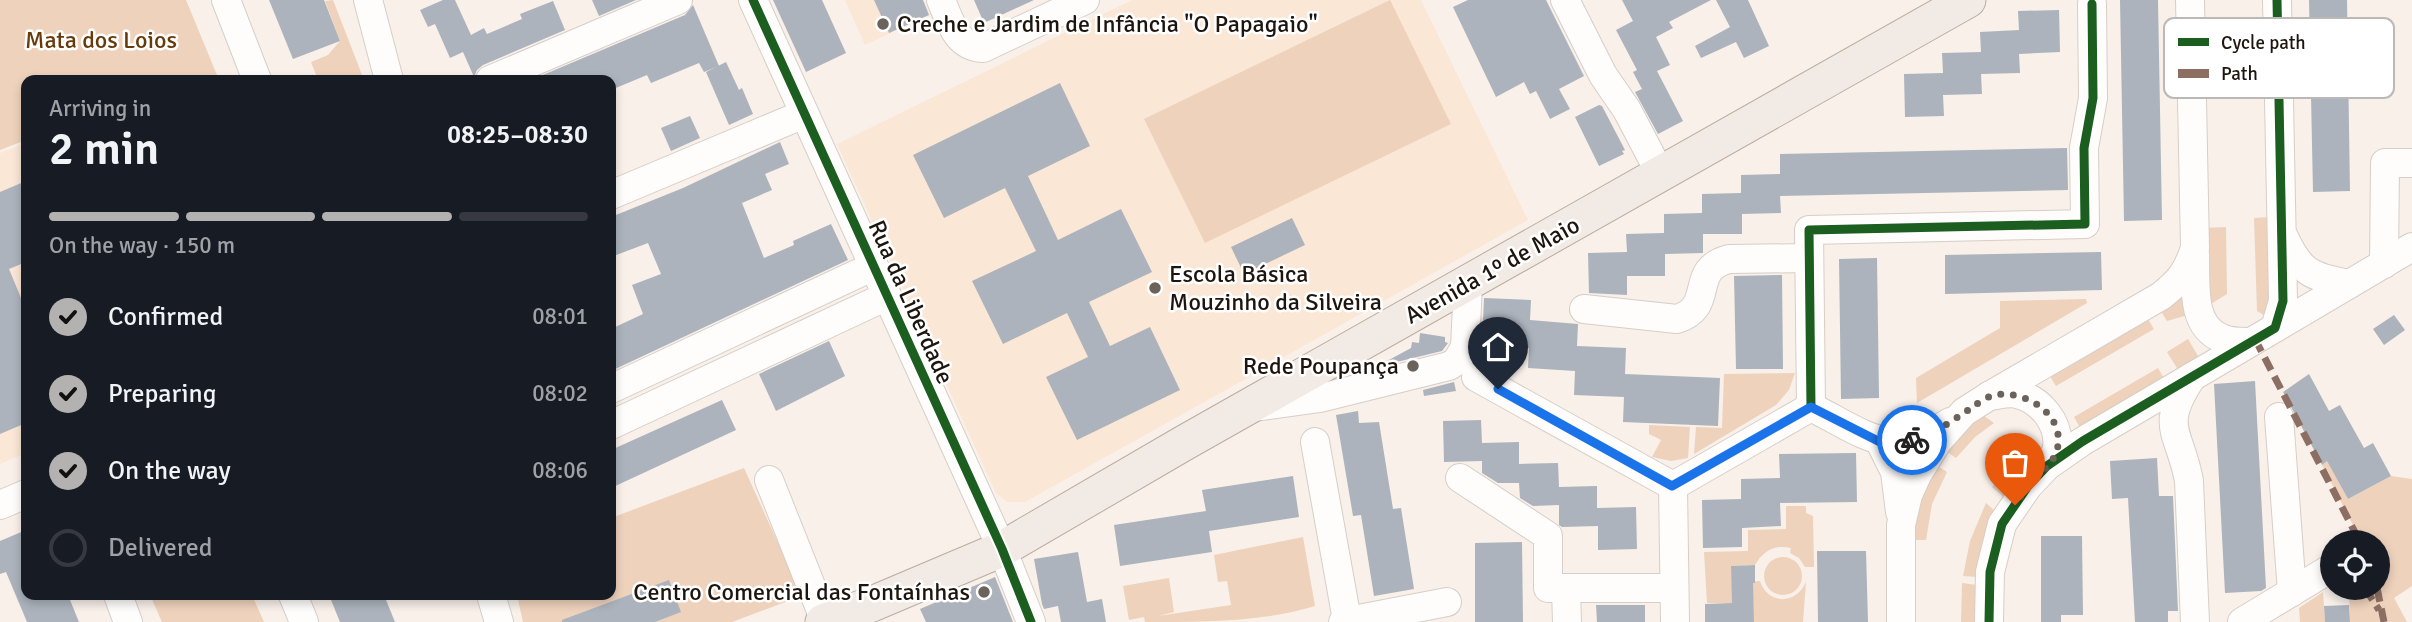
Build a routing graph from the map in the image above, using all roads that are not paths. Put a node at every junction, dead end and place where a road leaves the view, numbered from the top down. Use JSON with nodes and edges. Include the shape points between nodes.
{"nodes":[{"id":1,"x":226,"y":0,"type":"edge"},
{"id":2,"x":368,"y":0,"type":"edge"},
{"id":3,"x":678,"y":0,"type":"edge"},
{"id":4,"x":753,"y":0,"type":"edge"},
{"id":5,"x":941,"y":0,"type":"edge"},
{"id":6,"x":1085,"y":0,"type":"edge"},
{"id":7,"x":1565,"y":0,"type":"edge"},
{"id":8,"x":1968,"y":0,"type":"edge"},
{"id":9,"x":2190,"y":0,"type":"edge"},
{"id":10,"x":2277,"y":0,"type":"edge"},
{"id":11,"x":2092,"y":4,"type":"dead end"},
{"id":12,"x":2190,"y":18,"type":"edge"},
{"id":13,"x":2277,"y":18,"type":"edge"},
{"id":14,"x":255,"y":75,"type":"edge"},
{"id":15,"x":388,"y":75,"type":"edge"},
{"id":16,"x":502,"y":75,"type":"edge"},
{"id":17,"x":2192,"y":98,"type":"edge"},
{"id":18,"x":2279,"y":98,"type":"edge"},
{"id":19,"x":804,"y":114,"type":"junction"},
{"id":20,"x":2412,"y":163,"type":"edge"},
{"id":21,"x":1661,"y":175,"type":"junction"},
{"id":22,"x":616,"y":193,"type":"edge"},
{"id":23,"x":2282,"y":233,"type":"junction"},
{"id":24,"x":2412,"y":247,"type":"edge"},
{"id":25,"x":2195,"y":248,"type":"junction"},
{"id":26,"x":1809,"y":258,"type":"junction"},
{"id":27,"x":2384,"y":264,"type":"junction"},
{"id":28,"x":874,"y":266,"type":"junction"},
{"id":29,"x":1468,"y":284,"type":"junction"},
{"id":30,"x":2349,"y":284,"type":"junction"},
{"id":31,"x":887,"y":296,"type":"junction"},
{"id":32,"x":1584,"y":309,"type":"dead end"},
{"id":33,"x":2275,"y":328,"type":"junction"},
{"id":34,"x":2248,"y":342,"type":"junction"},
{"id":35,"x":2193,"y":376,"type":"junction"},
{"id":36,"x":1476,"y":377,"type":"dead end"},
{"id":37,"x":616,"y":387,"type":"edge"},
{"id":38,"x":1989,"y":396,"type":"junction"},
{"id":39,"x":1811,"y":407,"type":"junction"},
{"id":40,"x":1245,"y":408,"type":"junction"},
{"id":41,"x":1964,"y":412,"type":"junction"},
{"id":42,"x":2279,"y":417,"type":"dead end"},
{"id":43,"x":616,"y":423,"type":"edge"},
{"id":44,"x":2101,"y":430,"type":"junction"},
{"id":45,"x":1315,"y":442,"type":"dead end"},
{"id":46,"x":1880,"y":442,"type":"junction"},
{"id":47,"x":2176,"y":443,"type":"junction"},
{"id":48,"x":2047,"y":466,"type":"junction"},
{"id":49,"x":1460,"y":478,"type":"dead end"},
{"id":50,"x":769,"y":480,"type":"dead end"},
{"id":51,"x":1672,"y":486,"type":"junction"},
{"id":52,"x":21,"y":496,"type":"edge"},
{"id":53,"x":0,"y":505,"type":"edge"},
{"id":54,"x":1901,"y":526,"type":"junction"},
{"id":55,"x":1002,"y":549,"type":"junction"},
{"id":56,"x":2320,"y":575,"type":"edge"},
{"id":57,"x":1674,"y":588,"type":"junction"},
{"id":58,"x":1566,"y":589,"type":"junction"},
{"id":59,"x":2292,"y":592,"type":"junction"},
{"id":60,"x":120,"y":600,"type":"edge"},
{"id":61,"x":295,"y":600,"type":"edge"},
{"id":62,"x":479,"y":600,"type":"edge"},
{"id":63,"x":492,"y":600,"type":"edge"},
{"id":64,"x":1447,"y":602,"type":"dead end"},
{"id":65,"x":875,"y":613,"type":"edge"},
{"id":66,"x":832,"y":620,"type":"edge"},
{"id":67,"x":1345,"y":621,"type":"edge"},
{"id":68,"x":128,"y":622,"type":"edge"},
{"id":69,"x":304,"y":622,"type":"edge"},
{"id":70,"x":478,"y":622,"type":"edge"},
{"id":71,"x":499,"y":622,"type":"edge"},
{"id":72,"x":1031,"y":622,"type":"edge"},
{"id":73,"x":1567,"y":622,"type":"edge"},
{"id":74,"x":1675,"y":622,"type":"edge"},
{"id":75,"x":1901,"y":622,"type":"edge"},
{"id":76,"x":1989,"y":622,"type":"edge"},
{"id":77,"x":2195,"y":622,"type":"edge"},
{"id":78,"x":2242,"y":622,"type":"edge"}],
"edges":[{"from":1,"to":14,"type":"street"},
{"from":2,"to":15,"type":"street"},
{"from":3,"to":16,"type":"street"},
{"from":4,"to":19,"type":"street","name":"Rua da Liberdade"},
{"from":5,"to":6,"type":"street","via":[[963,42],[983,48]]},
{"from":7,"to":21,"type":"street"},
{"from":8,"to":21,"type":"main road","name":"Avenida 1º de Maio"},
{"from":9,"to":12,"type":"street"},
{"from":10,"to":13,"type":"street"},
{"from":11,"to":26,"type":"street","via":[[2093,99],[2084,148],[2085,224],[1809,230]]},
{"from":17,"to":25,"type":"street"},
{"from":18,"to":23,"type":"street"},
{"from":19,"to":22,"type":"street"},
{"from":19,"to":28,"type":"street","name":"Rua da Liberdade"},
{"from":20,"to":27,"type":"street","via":[[2385,163]]},
{"from":21,"to":29,"type":"main road","name":"Avenida 1º de Maio"},
{"from":23,"to":30,"type":"street","via":[[2304,270]]},
{"from":23,"to":33,"type":"street","via":[[2283,301]]},
{"from":24,"to":27,"type":"street"},
{"from":25,"to":34,"type":"street","via":[[2200,319],[2222,339]]},
{"from":25,"to":38,"type":"street","via":[[2179,281],[2161,296]]},
{"from":26,"to":32,"type":"street","via":[[1719,262],[1703,280],[1695,309],[1677,319]]},
{"from":26,"to":39,"type":"street"},
{"from":27,"to":30,"type":"street"},
{"from":28,"to":31,"type":"street","name":"Rua da Liberdade"},
{"from":28,"to":37,"type":"street"},
{"from":29,"to":40,"type":"main road","name":"Avenida 1º de Maio"},
{"from":29,"to":40,"type":"street","via":[[1465,347],[1449,366],[1320,398]]},
{"from":30,"to":33,"type":"street"},
{"from":31,"to":43,"type":"street"},
{"from":31,"to":55,"type":"street","name":"Rua da Liberdade"},
{"from":33,"to":34,"type":"street"},
{"from":34,"to":35,"type":"street"},
{"from":35,"to":44,"type":"street"},
{"from":35,"to":47,"type":"street","via":[[2174,411]]},
{"from":36,"to":51,"type":"street"},
{"from":38,"to":41,"type":"street"},
{"from":38,"to":48,"type":"street","via":[[2015,393],[2033,400],[2049,416],[2057,433],[2057,450]]},
{"from":39,"to":46,"type":"street"},
{"from":39,"to":51,"type":"street"},
{"from":40,"to":55,"type":"main road","name":"Avenida 1º de Maio"},
{"from":41,"to":46,"type":"street","via":[[1916,439]]},
{"from":41,"to":54,"type":"street","via":[[1918,472]]},
{"from":42,"to":59,"type":"street"},
{"from":44,"to":47,"type":"street","via":[[2139,425]]},
{"from":44,"to":48,"type":"street"},
{"from":45,"to":67,"type":"street"},
{"from":46,"to":54,"type":"street","via":[[1895,471]]},
{"from":47,"to":77,"type":"street","via":[[2189,481]]},
{"from":48,"to":76,"type":"street","via":[[2002,524],[1990,572]]},
{"from":49,"to":58,"type":"street","via":[[1548,536],[1548,589]]},
{"from":50,"to":66,"type":"street"},
{"from":51,"to":57,"type":"street"},
{"from":52,"to":53,"type":"street"},
{"from":54,"to":75,"type":"street"},
{"from":55,"to":65,"type":"main road","name":"Avenida 1º de Maio"},
{"from":55,"to":72,"type":"street","name":"Rua da Liberdade"},
{"from":56,"to":59,"type":"street"},
{"from":57,"to":58,"type":"street"},
{"from":57,"to":74,"type":"street"},
{"from":58,"to":73,"type":"street"},
{"from":59,"to":78,"type":"street"},
{"from":60,"to":68,"type":"street"},
{"from":61,"to":69,"type":"street"},
{"from":62,"to":70,"type":"street"},
{"from":63,"to":71,"type":"street"},
{"from":64,"to":67,"type":"street"},
{"from":65,"to":66,"type":"main road","name":"Avenida 1º de Maio"}]}
